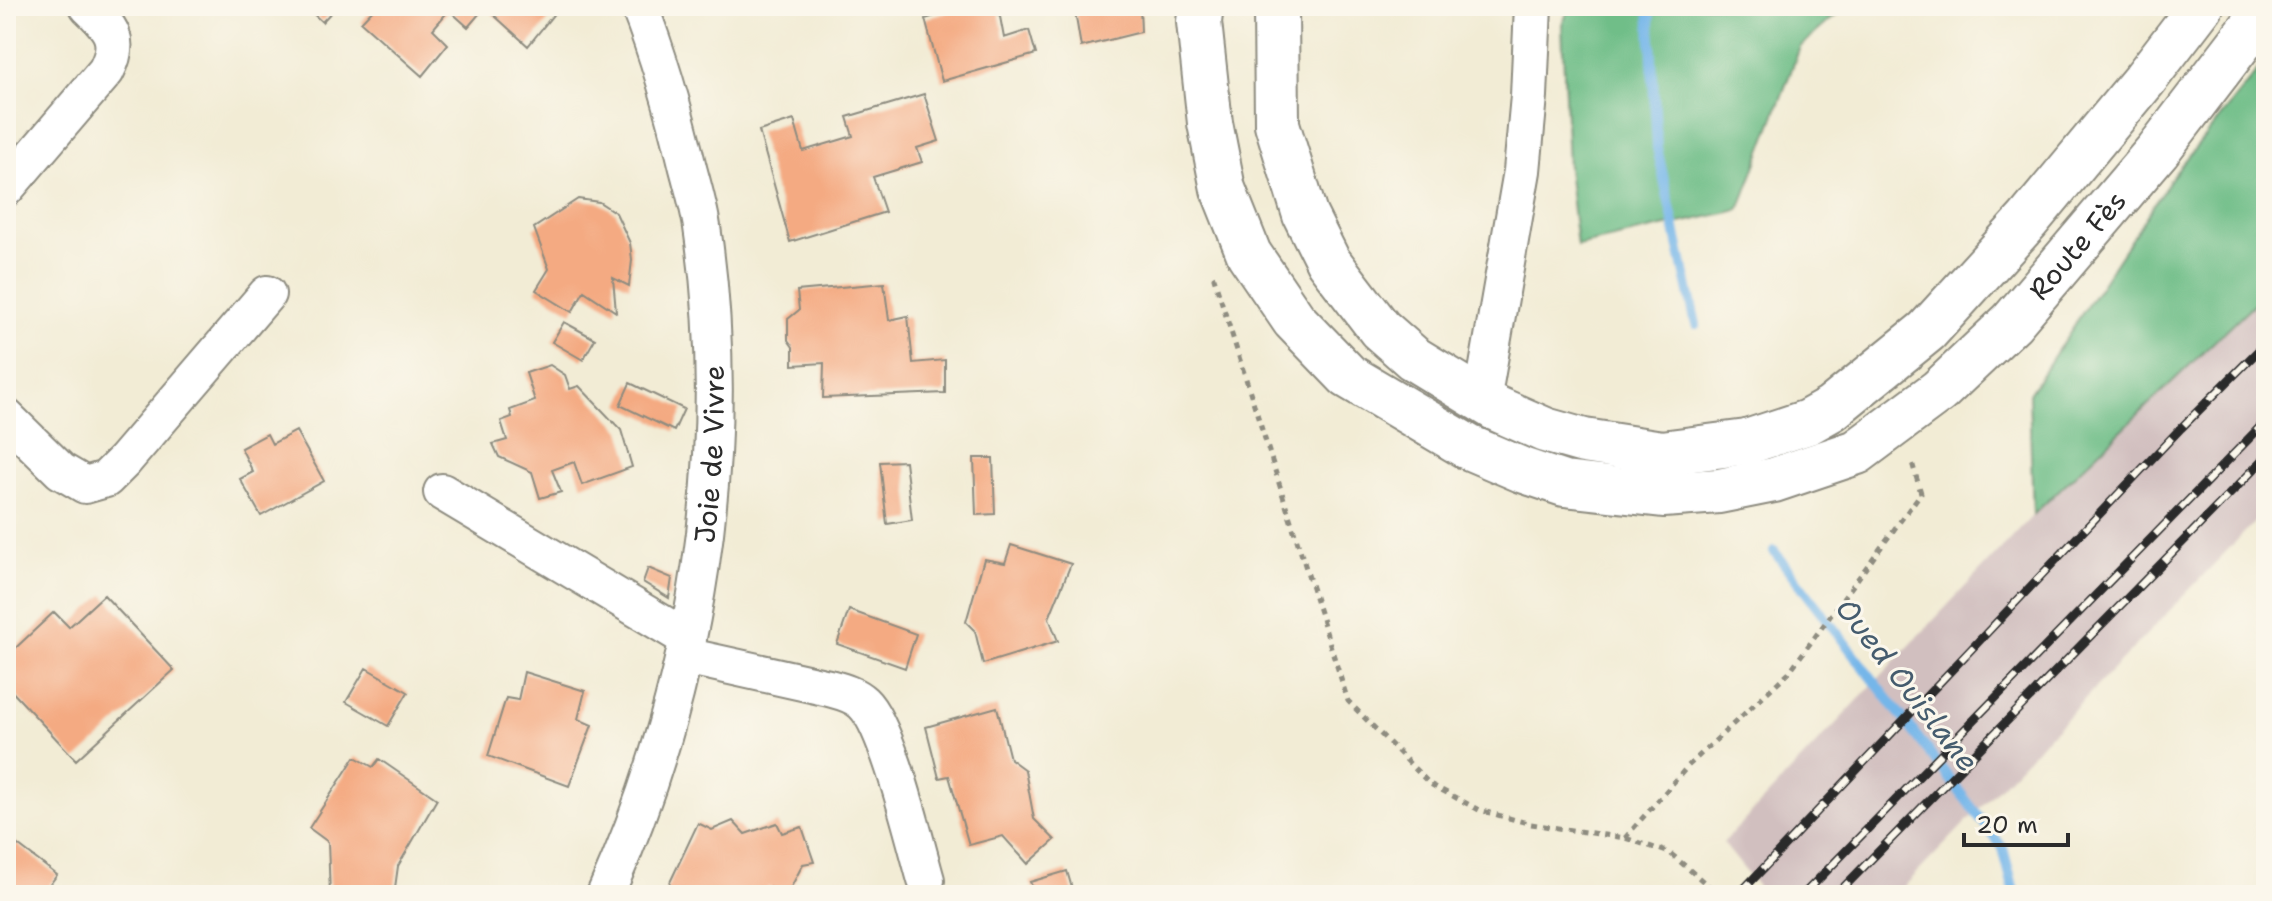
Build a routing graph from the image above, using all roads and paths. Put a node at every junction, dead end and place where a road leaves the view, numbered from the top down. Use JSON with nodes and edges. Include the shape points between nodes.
{"nodes":[{"id":1,"x":88,"y":6,"type":"edge"},
{"id":2,"x":639,"y":6,"type":"edge"},
{"id":3,"x":1201,"y":6,"type":"edge"},
{"id":4,"x":1276,"y":6,"type":"edge"},
{"id":5,"x":1533,"y":6,"type":"edge"},
{"id":6,"x":2201,"y":6,"type":"edge"},
{"id":7,"x":2266,"y":9,"type":"edge"},
{"id":8,"x":6,"y":188,"type":"edge"},
{"id":9,"x":1249,"y":254,"type":"junction"},
{"id":10,"x":267,"y":294,"type":"dead end"},
{"id":11,"x":1482,"y":401,"type":"junction"},
{"id":12,"x":6,"y":417,"type":"edge"},
{"id":13,"x":1900,"y":421,"type":"junction"},
{"id":14,"x":1663,"y":474,"type":"junction"},
{"id":15,"x":442,"y":492,"type":"dead end"},
{"id":16,"x":686,"y":648,"type":"junction"},
{"id":17,"x":1625,"y":838,"type":"junction"},
{"id":18,"x":926,"y":880,"type":"dead end"},
{"id":19,"x":605,"y":895,"type":"edge"},
{"id":20,"x":1719,"y":895,"type":"edge"}],
"edges":[{"from":1,"to":8,"type":"street","via":[[114,36],[115,55]]},
{"from":2,"to":16,"type":"street","name":"Joie de Vivre","via":[[674,108],[702,226],[710,320],[712,445],[703,548]]},
{"from":3,"to":9,"type":"main road","via":[[1212,136],[1223,189]]},
{"from":4,"to":11,"type":"main road","via":[[1277,124],[1305,215],[1328,261],[1380,329],[1413,358]]},
{"from":5,"to":11,"type":"street","via":[[1522,171]]},
{"from":6,"to":14,"type":"main road","name":"Route Fès","via":[[2028,220],[1927,331],[1808,422]]},
{"from":7,"to":13,"type":"main road","name":"Route Fès","via":[[2158,150],[2012,322]]},
{"from":9,"to":14,"type":"main road","via":[[1294,320],[1348,376],[1468,447],[1564,484]]},
{"from":9,"to":17,"type":"path","via":[[1214,278],[1348,701],[1430,784],[1479,810]]},
{"from":10,"to":12,"type":"street","via":[[106,479],[85,485],[61,471]]},
{"from":11,"to":14,"type":"main road","via":[[1545,430],[1623,449]]},
{"from":13,"to":14,"type":"main road","name":"Route Fès","via":[[1857,452],[1774,480],[1719,491]]},
{"from":13,"to":17,"type":"path","via":[[1921,493],[1789,672],[1688,766]]},
{"from":15,"to":16,"type":"street"},
{"from":16,"to":18,"type":"street","via":[[845,692],[863,703],[879,726]]},
{"from":16,"to":19,"type":"street","name":"Joie de Vivre","via":[[645,798]]},
{"from":17,"to":20,"type":"path","via":[[1670,853]]}]}
